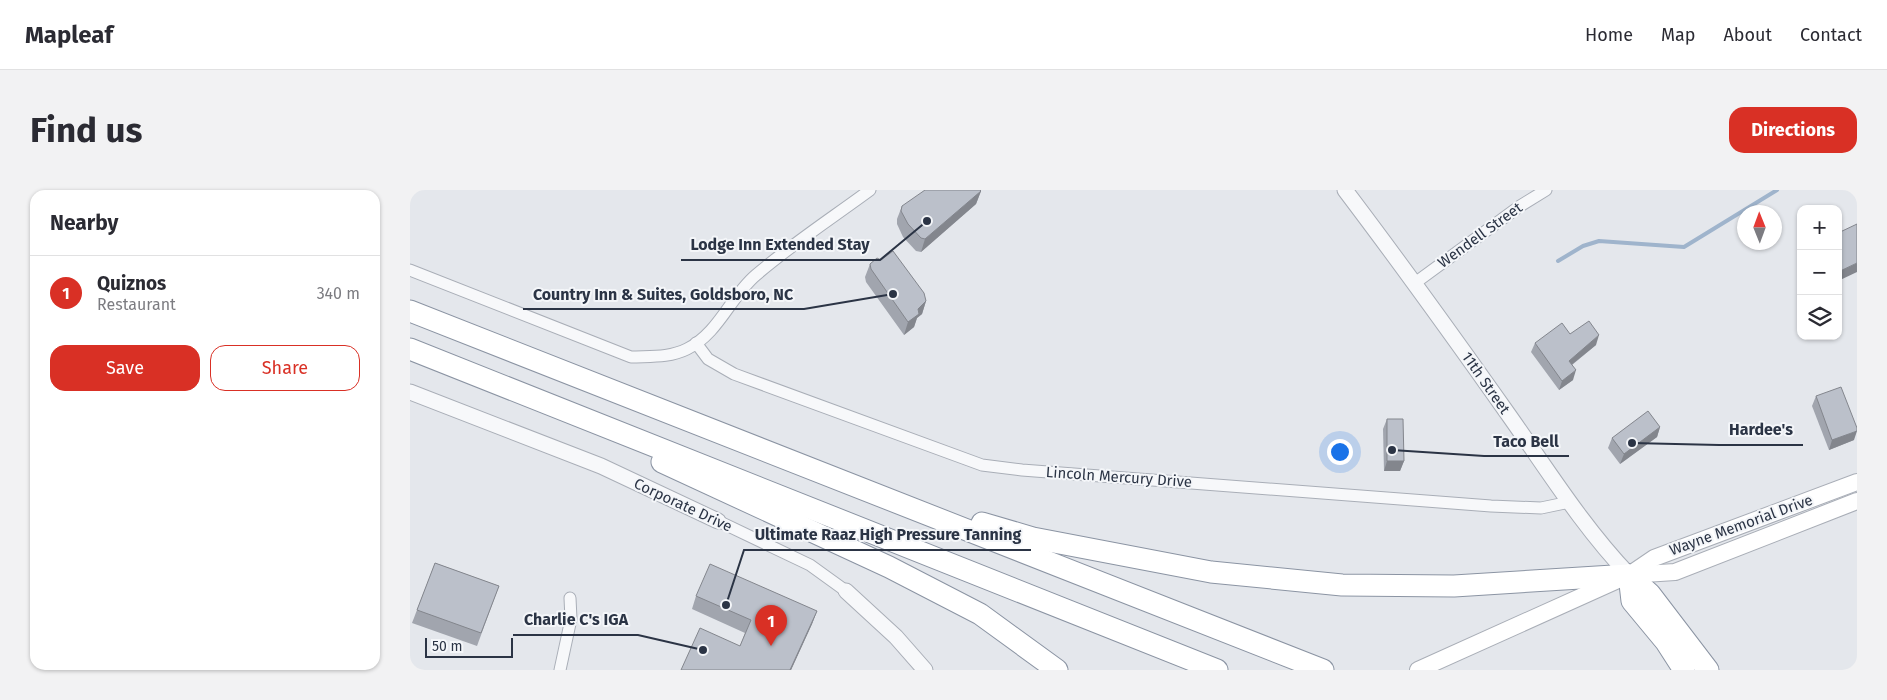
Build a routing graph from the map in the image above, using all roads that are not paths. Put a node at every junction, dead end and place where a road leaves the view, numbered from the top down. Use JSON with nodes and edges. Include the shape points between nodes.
{"nodes":[{"id":1,"x":870,"y":190,"type":"edge"},
{"id":2,"x":1345,"y":190,"type":"edge"},
{"id":3,"x":1546,"y":190,"type":"edge"},
{"id":4,"x":410,"y":270,"type":"edge"},
{"id":5,"x":1415,"y":283,"type":"junction"},
{"id":6,"x":410,"y":311,"type":"edge"},
{"id":7,"x":692,"y":346,"type":"junction"},
{"id":8,"x":410,"y":348,"type":"edge"},
{"id":9,"x":410,"y":392,"type":"edge"},
{"id":10,"x":546,"y":402,"type":"junction"},
{"id":11,"x":835,"y":478,"type":"junction"},
{"id":12,"x":1857,"y":482,"type":"edge"},
{"id":13,"x":1857,"y":501,"type":"edge"},
{"id":14,"x":1570,"y":502,"type":"junction"},
{"id":15,"x":718,"y":522,"type":"joint"},
{"id":16,"x":1629,"y":575,"type":"junction"},
{"id":17,"x":846,"y":591,"type":"joint"},
{"id":18,"x":570,"y":598,"type":"dead end"},
{"id":19,"x":1423,"y":667,"type":"edge"},
{"id":20,"x":560,"y":670,"type":"edge"},
{"id":21,"x":925,"y":670,"type":"edge"},
{"id":22,"x":1058,"y":670,"type":"edge"},
{"id":23,"x":1217,"y":670,"type":"edge"},
{"id":24,"x":1322,"y":670,"type":"edge"},
{"id":25,"x":1684,"y":670,"type":"edge"},
{"id":26,"x":1708,"y":670,"type":"edge"}],
"edges":[{"from":1,"to":7,"type":"street","via":[[756,275],[728,306],[714,330]]},
{"from":2,"to":5,"type":"street","name":"11th Street"},
{"from":3,"to":5,"type":"street","name":"Wendell Street"},
{"from":4,"to":7,"type":"street","via":[[631,357],[665,356]]},
{"from":5,"to":14,"type":"street","name":"11th Street"},
{"from":6,"to":11,"type":"highway"},
{"from":7,"to":14,"type":"street","name":"Lincoln Mercury Drive","via":[[734,374],[982,466],[1491,506],[1541,508]]},
{"from":8,"to":10,"type":"highway"},
{"from":9,"to":15,"type":"street","name":"Corporate Drive","via":[[601,466]]},
{"from":10,"to":22,"type":"highway","via":[[648,456],[890,567],[972,610]]},
{"from":10,"to":23,"type":"highway"},
{"from":11,"to":16,"type":"highway","via":[[1033,538],[1211,572],[1342,585],[1454,586]]},
{"from":11,"to":24,"type":"highway"},
{"from":12,"to":16,"type":"main road","name":"Wayne Memorial Drive","via":[[1654,558]]},
{"from":13,"to":16,"type":"main road","name":"Wayne Memorial Drive","via":[[1676,572]]},
{"from":14,"to":16,"type":"street","name":"11th Street"},
{"from":15,"to":17,"type":"street","name":"Corporate Drive","via":[[810,565]]},
{"from":16,"to":19,"type":"main road","name":"Wayne Memorial Drive"},
{"from":16,"to":25,"type":"highway","via":[[1632,601]]},
{"from":16,"to":26,"type":"highway","via":[[1650,594]]},
{"from":17,"to":21,"type":"street","name":"Corporate Drive","via":[[896,637]]},
{"from":18,"to":20,"type":"street","via":[[571,619]]}]}
